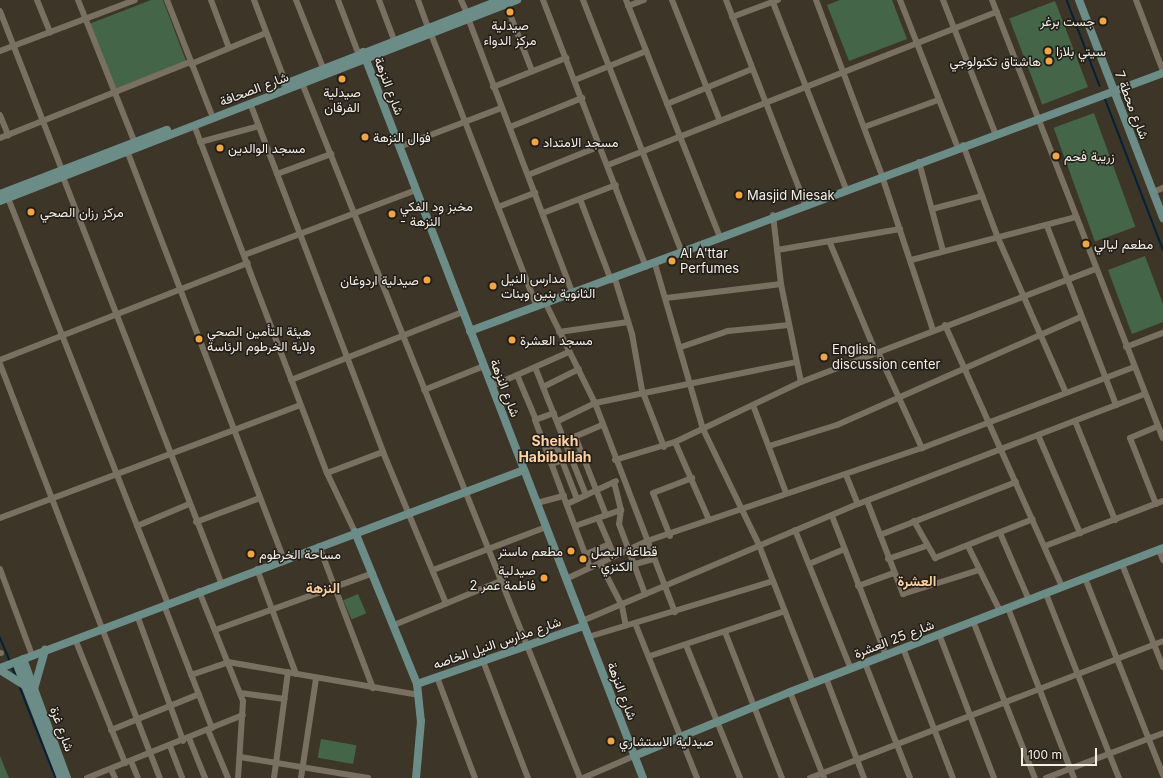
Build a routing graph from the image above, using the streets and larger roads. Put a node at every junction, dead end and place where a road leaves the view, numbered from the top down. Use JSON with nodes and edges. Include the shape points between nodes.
{"nodes":[{"id":1,"x":37,"y":0,"type":"edge"},
{"id":2,"x":78,"y":0,"type":"edge"},
{"id":3,"x":135,"y":0,"type":"edge"},
{"id":4,"x":167,"y":0,"type":"edge"},
{"id":5,"x":211,"y":0,"type":"edge"},
{"id":6,"x":254,"y":0,"type":"edge"},
{"id":7,"x":296,"y":0,"type":"edge"},
{"id":8,"x":338,"y":0,"type":"edge"},
{"id":9,"x":379,"y":0,"type":"edge"},
{"id":10,"x":418,"y":0,"type":"edge"},
{"id":11,"x":462,"y":0,"type":"edge"},
{"id":12,"x":517,"y":0,"type":"edge"},
{"id":13,"x":543,"y":0,"type":"edge"},
{"id":14,"x":583,"y":0,"type":"edge"},
{"id":15,"x":644,"y":0,"type":"edge"},
{"id":16,"x":672,"y":0,"type":"edge"},
{"id":17,"x":726,"y":0,"type":"edge"},
{"id":18,"x":816,"y":0,"type":"edge"},
{"id":19,"x":900,"y":0,"type":"edge"},
{"id":20,"x":943,"y":0,"type":"edge"},
{"id":21,"x":992,"y":0,"type":"edge"},
{"id":22,"x":1079,"y":0,"type":"edge"},
{"id":23,"x":1136,"y":0,"type":"edge"},
{"id":24,"x":774,"y":1,"type":"edge"},
{"id":25,"x":122,"y":2,"type":"edge"},
{"id":26,"x":504,"y":2,"type":"edge"},
{"id":27,"x":627,"y":3,"type":"edge"},
{"id":28,"x":0,"y":11,"type":"edge"},
{"id":29,"x":997,"y":12,"type":"junction"},
{"id":30,"x":467,"y":16,"type":"junction"},
{"id":31,"x":732,"y":17,"type":"junction"},
{"id":32,"x":86,"y":19,"type":"junction"},
{"id":33,"x":954,"y":29,"type":"junction"},
{"id":34,"x":430,"y":31,"type":"junction"},
{"id":35,"x":50,"y":33,"type":"junction"},
{"id":36,"x":266,"y":33,"type":"junction"},
{"id":37,"x":394,"y":40,"type":"junction"},
{"id":38,"x":916,"y":43,"type":"junction"},
{"id":39,"x":14,"y":46,"type":"junction"},
{"id":40,"x":229,"y":48,"type":"junction"},
{"id":41,"x":0,"y":51,"type":"edge"},
{"id":42,"x":646,"y":51,"type":"junction"},
{"id":43,"x":362,"y":57,"type":"junction"},
{"id":44,"x":566,"y":58,"type":"junction"},
{"id":45,"x":191,"y":63,"type":"junction"},
{"id":46,"x":609,"y":66,"type":"junction"},
{"id":47,"x":324,"y":68,"type":"junction"},
{"id":48,"x":752,"y":69,"type":"junction"},
{"id":49,"x":532,"y":71,"type":"junction"},
{"id":50,"x":1163,"y":72,"type":"edge"},
{"id":51,"x":844,"y":73,"type":"junction"},
{"id":52,"x":575,"y":80,"type":"junction"},
{"id":53,"x":302,"y":83,"type":"junction"},
{"id":54,"x":286,"y":84,"type":"junction"},
{"id":55,"x":493,"y":87,"type":"junction"},
{"id":56,"x":706,"y":88,"type":"junction"},
{"id":57,"x":806,"y":88,"type":"junction"},
{"id":58,"x":114,"y":91,"type":"junction"},
{"id":59,"x":1114,"y":91,"type":"junction"},
{"id":60,"x":582,"y":98,"type":"junction"},
{"id":61,"x":938,"y":100,"type":"junction"},
{"id":62,"x":766,"y":103,"type":"junction"},
{"id":63,"x":250,"y":104,"type":"junction"},
{"id":64,"x":668,"y":104,"type":"junction"},
{"id":65,"x":501,"y":108,"type":"junction"},
{"id":66,"x":211,"y":113,"type":"junction"},
{"id":67,"x":0,"y":115,"type":"edge"},
{"id":68,"x":1039,"y":118,"type":"junction"},
{"id":69,"x":42,"y":120,"type":"junction"},
{"id":70,"x":720,"y":121,"type":"junction"},
{"id":71,"x":464,"y":123,"type":"junction"},
{"id":72,"x":194,"y":125,"type":"junction"},
{"id":73,"x":259,"y":126,"type":"junction"},
{"id":74,"x":510,"y":127,"type":"junction"},
{"id":75,"x":864,"y":127,"type":"junction"},
{"id":76,"x":995,"y":133,"type":"junction"},
{"id":77,"x":8,"y":134,"type":"junction"},
{"id":78,"x":681,"y":136,"type":"junction"},
{"id":79,"x":0,"y":138,"type":"edge"},
{"id":80,"x":200,"y":142,"type":"junction"},
{"id":81,"x":135,"y":145,"type":"junction"},
{"id":82,"x":600,"y":146,"type":"junction"},
{"id":83,"x":399,"y":147,"type":"junction"},
{"id":84,"x":961,"y":147,"type":"junction"},
{"id":85,"x":126,"y":149,"type":"junction"},
{"id":86,"x":643,"y":151,"type":"junction"},
{"id":87,"x":331,"y":154,"type":"junction"},
{"id":88,"x":919,"y":162,"type":"junction"},
{"id":89,"x":608,"y":165,"type":"junction"},
{"id":90,"x":62,"y":173,"type":"junction"},
{"id":91,"x":277,"y":174,"type":"junction"},
{"id":92,"x":528,"y":175,"type":"junction"},
{"id":93,"x":882,"y":176,"type":"junction"},
{"id":94,"x":616,"y":185,"type":"junction"},
{"id":95,"x":1163,"y":188,"type":"edge"},
{"id":96,"x":846,"y":189,"type":"junction"},
{"id":97,"x":416,"y":190,"type":"junction"},
{"id":98,"x":1153,"y":192,"type":"junction"},
{"id":99,"x":535,"y":193,"type":"junction"},
{"id":100,"x":0,"y":194,"type":"edge"},
{"id":101,"x":982,"y":196,"type":"junction"},
{"id":102,"x":8,"y":198,"type":"junction"},
{"id":103,"x":580,"y":199,"type":"junction"},
{"id":104,"x":0,"y":201,"type":"edge"},
{"id":105,"x":805,"y":204,"type":"junction"},
{"id":106,"x":498,"y":208,"type":"junction"},
{"id":107,"x":932,"y":209,"type":"junction"},
{"id":108,"x":542,"y":213,"type":"junction"},
{"id":109,"x":354,"y":214,"type":"junction"},
{"id":110,"x":773,"y":215,"type":"junction"},
{"id":111,"x":1076,"y":217,"type":"junction"},
{"id":112,"x":1163,"y":218,"type":"edge"},
{"id":113,"x":1047,"y":226,"type":"junction"},
{"id":114,"x":900,"y":228,"type":"junction"},
{"id":115,"x":301,"y":234,"type":"junction"},
{"id":116,"x":720,"y":237,"type":"junction"},
{"id":117,"x":998,"y":238,"type":"junction"},
{"id":118,"x":830,"y":243,"type":"junction"},
{"id":119,"x":777,"y":250,"type":"junction"},
{"id":120,"x":943,"y":251,"type":"junction"},
{"id":121,"x":682,"y":252,"type":"junction"},
{"id":122,"x":244,"y":255,"type":"junction"},
{"id":123,"x":911,"y":260,"type":"junction"},
{"id":124,"x":248,"y":263,"type":"junction"},
{"id":125,"x":655,"y":264,"type":"junction"},
{"id":126,"x":646,"y":267,"type":"junction"},
{"id":127,"x":1095,"y":269,"type":"junction"},
{"id":128,"x":1066,"y":278,"type":"junction"},
{"id":129,"x":613,"y":280,"type":"junction"},
{"id":130,"x":781,"y":284,"type":"junction"},
{"id":131,"x":178,"y":291,"type":"junction"},
{"id":132,"x":573,"y":294,"type":"junction"},
{"id":133,"x":1022,"y":295,"type":"junction"},
{"id":134,"x":666,"y":298,"type":"junction"},
{"id":135,"x":546,"y":304,"type":"junction"},
{"id":136,"x":537,"y":307,"type":"junction"},
{"id":137,"x":463,"y":312,"type":"junction"},
{"id":138,"x":116,"y":315,"type":"junction"},
{"id":139,"x":1081,"y":317,"type":"junction"},
{"id":140,"x":628,"y":322,"type":"junction"},
{"id":141,"x":789,"y":324,"type":"junction"},
{"id":142,"x":945,"y":325,"type":"junction"},
{"id":143,"x":932,"y":330,"type":"junction"},
{"id":144,"x":470,"y":331,"type":"junction"},
{"id":145,"x":559,"y":332,"type":"junction"},
{"id":146,"x":1163,"y":333,"type":"edge"},
{"id":147,"x":1040,"y":335,"type":"junction"},
{"id":148,"x":402,"y":336,"type":"junction"},
{"id":149,"x":60,"y":337,"type":"junction"},
{"id":150,"x":681,"y":347,"type":"junction"},
{"id":151,"x":1126,"y":348,"type":"junction"},
{"id":152,"x":569,"y":352,"type":"junction"},
{"id":153,"x":877,"y":352,"type":"junction"},
{"id":154,"x":348,"y":358,"type":"junction"},
{"id":155,"x":0,"y":360,"type":"edge"},
{"id":156,"x":796,"y":362,"type":"junction"},
{"id":157,"x":0,"y":364,"type":"edge"},
{"id":158,"x":484,"y":366,"type":"junction"},
{"id":159,"x":535,"y":367,"type":"junction"},
{"id":160,"x":1134,"y":367,"type":"junction"},
{"id":161,"x":579,"y":368,"type":"junction"},
{"id":162,"x":965,"y":369,"type":"junction"},
{"id":163,"x":517,"y":375,"type":"junction"},
{"id":164,"x":1105,"y":378,"type":"junction"},
{"id":165,"x":291,"y":380,"type":"junction"},
{"id":166,"x":801,"y":382,"type":"junction"},
{"id":167,"x":492,"y":386,"type":"junction"},
{"id":168,"x":692,"y":386,"type":"junction"},
{"id":169,"x":543,"y":387,"type":"junction"},
{"id":170,"x":424,"y":390,"type":"junction"},
{"id":171,"x":1066,"y":393,"type":"junction"},
{"id":172,"x":645,"y":394,"type":"junction"},
{"id":173,"x":1145,"y":394,"type":"junction"},
{"id":174,"x":898,"y":397,"type":"junction"},
{"id":175,"x":595,"y":403,"type":"junction"},
{"id":176,"x":300,"y":405,"type":"junction"},
{"id":177,"x":753,"y":405,"type":"junction"},
{"id":178,"x":1116,"y":405,"type":"junction"},
{"id":179,"x":554,"y":413,"type":"junction"},
{"id":180,"x":536,"y":420,"type":"junction"},
{"id":181,"x":1075,"y":420,"type":"junction"},
{"id":182,"x":558,"y":421,"type":"junction"},
{"id":183,"x":991,"y":422,"type":"junction"},
{"id":184,"x":602,"y":425,"type":"junction"},
{"id":185,"x":1158,"y":426,"type":"junction"},
{"id":186,"x":703,"y":429,"type":"junction"},
{"id":187,"x":233,"y":430,"type":"junction"},
{"id":188,"x":1038,"y":435,"type":"junction"},
{"id":189,"x":575,"y":436,"type":"junction"},
{"id":190,"x":1163,"y":437,"type":"edge"},
{"id":191,"x":566,"y":440,"type":"junction"},
{"id":192,"x":675,"y":442,"type":"junction"},
{"id":193,"x":556,"y":445,"type":"junction"},
{"id":194,"x":769,"y":446,"type":"junction"},
{"id":195,"x":664,"y":447,"type":"junction"},
{"id":196,"x":922,"y":448,"type":"junction"},
{"id":197,"x":1003,"y":448,"type":"junction"},
{"id":198,"x":546,"y":449,"type":"junction"},
{"id":199,"x":383,"y":452,"type":"junction"},
{"id":200,"x":582,"y":453,"type":"junction"},
{"id":201,"x":170,"y":454,"type":"junction"},
{"id":202,"x":572,"y":457,"type":"junction"},
{"id":203,"x":562,"y":460,"type":"junction"},
{"id":204,"x":615,"y":460,"type":"junction"},
{"id":205,"x":552,"y":464,"type":"junction"},
{"id":206,"x":524,"y":470,"type":"junction"},
{"id":207,"x":327,"y":473,"type":"junction"},
{"id":208,"x":117,"y":474,"type":"junction"},
{"id":209,"x":846,"y":474,"type":"junction"},
{"id":210,"x":692,"y":478,"type":"junction"},
{"id":211,"x":621,"y":479,"type":"junction"},
{"id":212,"x":614,"y":482,"type":"junction"},
{"id":213,"x":1016,"y":482,"type":"junction"},
{"id":214,"x":596,"y":490,"type":"junction"},
{"id":215,"x":464,"y":493,"type":"junction"},
{"id":216,"x":786,"y":493,"type":"junction"},
{"id":217,"x":586,"y":495,"type":"junction"},
{"id":218,"x":564,"y":496,"type":"junction"},
{"id":219,"x":54,"y":498,"type":"junction"},
{"id":220,"x":260,"y":498,"type":"junction"},
{"id":221,"x":577,"y":500,"type":"junction"},
{"id":222,"x":867,"y":501,"type":"junction"},
{"id":223,"x":1163,"y":501,"type":"edge"},
{"id":224,"x":190,"y":504,"type":"junction"},
{"id":225,"x":537,"y":504,"type":"junction"},
{"id":226,"x":567,"y":504,"type":"junction"},
{"id":227,"x":858,"y":504,"type":"junction"},
{"id":228,"x":1156,"y":504,"type":"junction"},
{"id":229,"x":741,"y":508,"type":"junction"},
{"id":230,"x":621,"y":510,"type":"junction"},
{"id":231,"x":410,"y":513,"type":"junction"},
{"id":232,"x":606,"y":515,"type":"junction"},
{"id":233,"x":832,"y":516,"type":"junction"},
{"id":234,"x":0,"y":518,"type":"edge"},
{"id":235,"x":598,"y":518,"type":"junction"},
{"id":236,"x":1033,"y":519,"type":"junction"},
{"id":237,"x":709,"y":520,"type":"junction"},
{"id":238,"x":1115,"y":520,"type":"junction"},
{"id":239,"x":914,"y":521,"type":"junction"},
{"id":240,"x":196,"y":522,"type":"junction"},
{"id":241,"x":137,"y":526,"type":"junction"},
{"id":242,"x":575,"y":526,"type":"junction"},
{"id":243,"x":546,"y":528,"type":"junction"},
{"id":244,"x":795,"y":530,"type":"junction"},
{"id":245,"x":354,"y":532,"type":"junction"},
{"id":246,"x":1080,"y":532,"type":"junction"},
{"id":247,"x":1000,"y":533,"type":"junction"},
{"id":248,"x":880,"y":535,"type":"junction"},
{"id":249,"x":670,"y":536,"type":"junction"},
{"id":250,"x":647,"y":541,"type":"junction"},
{"id":251,"x":609,"y":544,"type":"junction"},
{"id":252,"x":759,"y":545,"type":"junction"},
{"id":253,"x":318,"y":546,"type":"junction"},
{"id":254,"x":925,"y":546,"type":"junction"},
{"id":255,"x":968,"y":546,"type":"junction"},
{"id":256,"x":1044,"y":546,"type":"junction"},
{"id":257,"x":489,"y":548,"type":"junction"},
{"id":258,"x":630,"y":548,"type":"junction"},
{"id":259,"x":844,"y":549,"type":"junction"},
{"id":260,"x":1161,"y":549,"type":"edge"},
{"id":261,"x":586,"y":554,"type":"junction"},
{"id":262,"x":614,"y":555,"type":"junction"},
{"id":263,"x":654,"y":559,"type":"junction"},
{"id":264,"x":888,"y":559,"type":"junction"},
{"id":265,"x":284,"y":560,"type":"junction"},
{"id":266,"x":1163,"y":560,"type":"edge"},
{"id":267,"x":600,"y":563,"type":"junction"},
{"id":268,"x":635,"y":564,"type":"junction"},
{"id":269,"x":809,"y":564,"type":"junction"},
{"id":270,"x":1122,"y":564,"type":"junction"},
{"id":271,"x":590,"y":567,"type":"junction"},
{"id":272,"x":0,"y":569,"type":"edge"},
{"id":273,"x":257,"y":569,"type":"junction"},
{"id":274,"x":434,"y":570,"type":"junction"},
{"id":275,"x":979,"y":570,"type":"junction"},
{"id":276,"x":893,"y":572,"type":"junction"},
{"id":277,"x":373,"y":573,"type":"junction"},
{"id":278,"x":1085,"y":578,"type":"junction"},
{"id":279,"x":566,"y":579,"type":"junction"},
{"id":280,"x":502,"y":580,"type":"junction"},
{"id":281,"x":773,"y":580,"type":"junction"},
{"id":282,"x":221,"y":583,"type":"junction"},
{"id":283,"x":664,"y":584,"type":"junction"},
{"id":284,"x":334,"y":586,"type":"junction"},
{"id":285,"x":858,"y":586,"type":"junction"},
{"id":286,"x":1062,"y":587,"type":"junction"},
{"id":287,"x":199,"y":591,"type":"junction"},
{"id":288,"x":645,"y":594,"type":"junction"},
{"id":289,"x":1046,"y":594,"type":"junction"},
{"id":290,"x":1029,"y":600,"type":"junction"},
{"id":291,"x":446,"y":603,"type":"junction"},
{"id":292,"x":166,"y":605,"type":"junction"},
{"id":293,"x":622,"y":606,"type":"junction"},
{"id":294,"x":1008,"y":608,"type":"junction"},
{"id":295,"x":273,"y":609,"type":"junction"},
{"id":296,"x":785,"y":611,"type":"junction"},
{"id":297,"x":1000,"y":611,"type":"junction"},
{"id":298,"x":675,"y":612,"type":"junction"},
{"id":299,"x":137,"y":616,"type":"junction"},
{"id":300,"x":974,"y":621,"type":"junction"},
{"id":301,"x":583,"y":623,"type":"junction"},
{"id":302,"x":635,"y":623,"type":"junction"},
{"id":303,"x":394,"y":625,"type":"junction"},
{"id":304,"x":626,"y":626,"type":"junction"},
{"id":305,"x":100,"y":629,"type":"junction"},
{"id":306,"x":215,"y":630,"type":"junction"},
{"id":307,"x":725,"y":632,"type":"junction"},
{"id":308,"x":939,"y":634,"type":"junction"},
{"id":309,"x":588,"y":637,"type":"junction"},
{"id":310,"x":74,"y":639,"type":"junction"},
{"id":311,"x":1163,"y":641,"type":"edge"},
{"id":312,"x":529,"y":644,"type":"junction"},
{"id":313,"x":686,"y":645,"type":"junction"},
{"id":314,"x":1154,"y":645,"type":"junction"},
{"id":315,"x":903,"y":648,"type":"junction"},
{"id":316,"x":45,"y":650,"type":"junction"},
{"id":317,"x":32,"y":655,"type":"junction"},
{"id":318,"x":886,"y":655,"type":"junction"},
{"id":319,"x":650,"y":656,"type":"junction"},
{"id":320,"x":20,"y":660,"type":"junction"},
{"id":321,"x":1117,"y":660,"type":"junction"},
{"id":322,"x":483,"y":661,"type":"junction"},
{"id":323,"x":228,"y":662,"type":"junction"},
{"id":324,"x":864,"y":663,"type":"junction"},
{"id":325,"x":1163,"y":667,"type":"edge"},
{"id":326,"x":0,"y":669,"type":"edge"},
{"id":327,"x":851,"y":669,"type":"junction"},
{"id":328,"x":288,"y":672,"type":"junction"},
{"id":329,"x":296,"y":674,"type":"junction"},
{"id":330,"x":1078,"y":674,"type":"junction"},
{"id":331,"x":191,"y":676,"type":"junction"},
{"id":332,"x":437,"y":677,"type":"junction"},
{"id":333,"x":826,"y":678,"type":"junction"},
{"id":334,"x":316,"y":679,"type":"junction"},
{"id":335,"x":813,"y":683,"type":"junction"},
{"id":336,"x":417,"y":684,"type":"junction"},
{"id":337,"x":372,"y":688,"type":"junction"},
{"id":338,"x":1040,"y":689,"type":"junction"},
{"id":339,"x":31,"y":690,"type":"junction"},
{"id":340,"x":790,"y":692,"type":"junction"},
{"id":341,"x":240,"y":693,"type":"junction"},
{"id":342,"x":199,"y":694,"type":"junction"},
{"id":343,"x":419,"y":695,"type":"junction"},
{"id":344,"x":285,"y":699,"type":"junction"},
{"id":345,"x":1006,"y":703,"type":"junction"},
{"id":346,"x":170,"y":705,"type":"junction"},
{"id":347,"x":754,"y":706,"type":"junction"},
{"id":348,"x":243,"y":715,"type":"junction"},
{"id":349,"x":970,"y":716,"type":"junction"},
{"id":350,"x":138,"y":718,"type":"junction"},
{"id":351,"x":717,"y":721,"type":"junction"},
{"id":352,"x":210,"y":729,"type":"junction"},
{"id":353,"x":111,"y":730,"type":"junction"},
{"id":354,"x":935,"y":730,"type":"junction"},
{"id":355,"x":1163,"y":732,"type":"edge"},
{"id":356,"x":680,"y":735,"type":"junction"},
{"id":357,"x":1148,"y":738,"type":"junction"},
{"id":358,"x":186,"y":740,"type":"junction"},
{"id":359,"x":897,"y":744,"type":"junction"},
{"id":360,"x":170,"y":746,"type":"junction"},
{"id":361,"x":1109,"y":753,"type":"junction"},
{"id":362,"x":151,"y":754,"type":"junction"},
{"id":363,"x":634,"y":756,"type":"junction"},
{"id":364,"x":240,"y":757,"type":"junction"},
{"id":365,"x":856,"y":760,"type":"junction"},
{"id":366,"x":131,"y":761,"type":"junction"},
{"id":367,"x":125,"y":763,"type":"junction"},
{"id":368,"x":276,"y":763,"type":"junction"},
{"id":369,"x":303,"y":767,"type":"junction"},
{"id":370,"x":111,"y":769,"type":"junction"},
{"id":371,"x":1070,"y":769,"type":"junction"},
{"id":372,"x":1163,"y":775,"type":"edge"},
{"id":373,"x":823,"y":776,"type":"edge"},
{"id":374,"x":61,"y":778,"type":"edge"},
{"id":375,"x":67,"y":778,"type":"edge"},
{"id":376,"x":87,"y":778,"type":"edge"},
{"id":377,"x":115,"y":778,"type":"edge"},
{"id":378,"x":138,"y":778,"type":"edge"},
{"id":379,"x":160,"y":778,"type":"edge"},
{"id":380,"x":182,"y":778,"type":"edge"},
{"id":381,"x":205,"y":778,"type":"edge"},
{"id":382,"x":228,"y":778,"type":"edge"},
{"id":383,"x":238,"y":778,"type":"edge"},
{"id":384,"x":274,"y":778,"type":"edge"},
{"id":385,"x":301,"y":778,"type":"edge"},
{"id":386,"x":368,"y":778,"type":"edge"},
{"id":387,"x":416,"y":778,"type":"edge"},
{"id":388,"x":474,"y":778,"type":"edge"},
{"id":389,"x":528,"y":778,"type":"edge"},
{"id":390,"x":582,"y":778,"type":"edge"},
{"id":391,"x":643,"y":778,"type":"edge"},
{"id":392,"x":697,"y":778,"type":"edge"},
{"id":393,"x":740,"y":778,"type":"edge"},
{"id":394,"x":782,"y":778,"type":"edge"},
{"id":395,"x":810,"y":778,"type":"edge"},
{"id":396,"x":864,"y":778,"type":"edge"},
{"id":397,"x":910,"y":778,"type":"edge"},
{"id":398,"x":953,"y":778,"type":"edge"},
{"id":399,"x":994,"y":778,"type":"edge"},
{"id":400,"x":1034,"y":778,"type":"edge"},
{"id":401,"x":1046,"y":778,"type":"edge"},
{"id":402,"x":1074,"y":778,"type":"edge"},
{"id":403,"x":1119,"y":778,"type":"edge"}],
"edges":[{"from":1,"to":35,"type":"street"},
{"from":2,"to":32,"type":"street"},
{"from":3,"to":25,"type":"street"},
{"from":4,"to":45,"type":"street"},
{"from":5,"to":40,"type":"street"},
{"from":6,"to":36,"type":"street"},
{"from":7,"to":47,"type":"street"},
{"from":8,"to":43,"type":"street"},
{"from":9,"to":37,"type":"street"},
{"from":10,"to":34,"type":"street"},
{"from":11,"to":30,"type":"street"},
{"from":12,"to":26,"type":"street","name":"شارع الصحافة"},
{"from":13,"to":44,"type":"street"},
{"from":14,"to":46,"type":"street"},
{"from":15,"to":27,"type":"street"},
{"from":16,"to":56,"type":"street"},
{"from":17,"to":31,"type":"street"},
{"from":18,"to":51,"type":"street"},
{"from":19,"to":38,"type":"street"},
{"from":20,"to":33,"type":"street"},
{"from":21,"to":29,"type":"street"},
{"from":22,"to":59,"type":"street","name":"شارع محطة 7"},
{"from":23,"to":50,"type":"street"},
{"from":24,"to":31,"type":"street"},
{"from":24,"to":57,"type":"street"},
{"from":25,"to":32,"type":"street"},
{"from":26,"to":30,"type":"street","name":"شارع الصحافة"},
{"from":26,"to":49,"type":"street"},
{"from":27,"to":42,"type":"street"},
{"from":28,"to":39,"type":"street"},
{"from":29,"to":33,"type":"street"},
{"from":29,"to":68,"type":"street"},
{"from":30,"to":34,"type":"street","name":"شارع الصحافة"},
{"from":30,"to":55,"type":"street"},
{"from":31,"to":48,"type":"street"},
{"from":32,"to":35,"type":"street"},
{"from":32,"to":58,"type":"street"},
{"from":33,"to":38,"type":"street"},
{"from":33,"to":76,"type":"street"},
{"from":34,"to":37,"type":"street","name":"شارع الصحافة"},
{"from":34,"to":43,"type":"street","name":"شارع الصحافة"},
{"from":34,"to":71,"type":"street"},
{"from":35,"to":39,"type":"street"},
{"from":36,"to":40,"type":"street"},
{"from":36,"to":54,"type":"street"},
{"from":37,"to":43,"type":"street","name":"شارع الصحافة"},
{"from":38,"to":51,"type":"street"},
{"from":38,"to":61,"type":"street"},
{"from":39,"to":41,"type":"street"},
{"from":39,"to":69,"type":"street"},
{"from":40,"to":45,"type":"street"},
{"from":42,"to":46,"type":"street"},
{"from":42,"to":64,"type":"street"},
{"from":43,"to":47,"type":"street","name":"شارع الصحافة"},
{"from":43,"to":53,"type":"street","name":"شارع الصحافة"},
{"from":43,"to":83,"type":"street","name":"شارع النزهة"},
{"from":44,"to":49,"type":"street"},
{"from":44,"to":52,"type":"street"},
{"from":45,"to":58,"type":"street"},
{"from":45,"to":66,"type":"street"},
{"from":46,"to":52,"type":"street"},
{"from":46,"to":86,"type":"street"},
{"from":47,"to":54,"type":"street","name":"شارع الصحافة"},
{"from":48,"to":56,"type":"street"},
{"from":48,"to":62,"type":"street"},
{"from":49,"to":55,"type":"street"},
{"from":50,"to":59,"type":"street"},
{"from":51,"to":57,"type":"street"},
{"from":51,"to":75,"type":"street"},
{"from":52,"to":60,"type":"street"},
{"from":53,"to":63,"type":"street","name":"شارع الصحافة"},
{"from":53,"to":87,"type":"street"},
{"from":54,"to":66,"type":"street","name":"شارع الصحافة"},
{"from":55,"to":65,"type":"street"},
{"from":56,"to":64,"type":"street"},
{"from":56,"to":70,"type":"street"},
{"from":57,"to":62,"type":"street"},
{"from":57,"to":96,"type":"street"},
{"from":58,"to":69,"type":"street"},
{"from":58,"to":81,"type":"street"},
{"from":59,"to":68,"type":"street"},
{"from":59,"to":98,"type":"street","name":"شارع محطة 7"},
{"from":60,"to":74,"type":"street"},
{"from":60,"to":82,"type":"street"},
{"from":61,"to":75,"type":"street"},
{"from":61,"to":84,"type":"street"},
{"from":62,"to":70,"type":"street"},
{"from":62,"to":105,"type":"street"},
{"from":63,"to":72,"type":"street","name":"شارع الصحافة"},
{"from":63,"to":73,"type":"street"},
{"from":64,"to":78,"type":"street"},
{"from":65,"to":71,"type":"street"},
{"from":65,"to":74,"type":"street"},
{"from":66,"to":81,"type":"street","name":"شارع الصحافة"},
{"from":67,"to":77,"type":"street"},
{"from":68,"to":76,"type":"street"},
{"from":68,"to":111,"type":"street"},
{"from":69,"to":77,"type":"street"},
{"from":69,"to":90,"type":"street"},
{"from":70,"to":78,"type":"street"},
{"from":71,"to":83,"type":"street"},
{"from":71,"to":106,"type":"street"},
{"from":72,"to":80,"type":"street"},
{"from":72,"to":81,"type":"street","name":"شارع الصحافة"},
{"from":73,"to":80,"type":"street"},
{"from":73,"to":91,"type":"street"},
{"from":74,"to":92,"type":"street"},
{"from":75,"to":93,"type":"street"},
{"from":76,"to":84,"type":"street"},
{"from":77,"to":79,"type":"street"},
{"from":78,"to":86,"type":"street"},
{"from":78,"to":116,"type":"street"},
{"from":80,"to":122,"type":"street"},
{"from":81,"to":85,"type":"street","name":"شارع الصحافة"},
{"from":82,"to":89,"type":"street"},
{"from":82,"to":92,"type":"street"},
{"from":83,"to":97,"type":"street","name":"شارع النزهة"},
{"from":84,"to":88,"type":"street"},
{"from":84,"to":101,"type":"street"},
{"from":85,"to":90,"type":"street","name":"شارع الصحافة"},
{"from":85,"to":131,"type":"street"},
{"from":86,"to":89,"type":"street"},
{"from":86,"to":121,"type":"street"},
{"from":87,"to":91,"type":"street"},
{"from":87,"to":109,"type":"street"},
{"from":88,"to":93,"type":"street"},
{"from":88,"to":107,"type":"street"},
{"from":89,"to":94,"type":"street"},
{"from":90,"to":100,"type":"street","name":"شارع الصحافة"},
{"from":90,"to":102,"type":"street","name":"شارع الصحافة"},
{"from":90,"to":138,"type":"street"},
{"from":91,"to":115,"type":"street"},
{"from":92,"to":99,"type":"street"},
{"from":93,"to":96,"type":"street"},
{"from":93,"to":114,"type":"street"},
{"from":94,"to":103,"type":"street"},
{"from":94,"to":126,"type":"street"},
{"from":95,"to":98,"type":"street"},
{"from":96,"to":105,"type":"street"},
{"from":97,"to":109,"type":"street"},
{"from":97,"to":137,"type":"street","name":"شارع النزهة"},
{"from":98,"to":112,"type":"street","name":"شارع محطة 7"},
{"from":99,"to":106,"type":"street"},
{"from":99,"to":108,"type":"street"},
{"from":101,"to":107,"type":"street"},
{"from":101,"to":117,"type":"street"},
{"from":102,"to":104,"type":"street","name":"شارع الصحافة"},
{"from":102,"to":149,"type":"street"},
{"from":103,"to":108,"type":"street"},
{"from":103,"to":129,"type":"street"},
{"from":105,"to":110,"type":"street"},
{"from":106,"to":136,"type":"street"},
{"from":107,"to":120,"type":"street"},
{"from":108,"to":132,"type":"street"},
{"from":109,"to":115,"type":"street"},
{"from":109,"to":148,"type":"street"},
{"from":110,"to":116,"type":"street"},
{"from":110,"to":119,"type":"street"},
{"from":111,"to":113,"type":"street"},
{"from":111,"to":127,"type":"street"},
{"from":113,"to":117,"type":"street"},
{"from":113,"to":128,"type":"street"},
{"from":114,"to":118,"type":"street"},
{"from":114,"to":123,"type":"street"},
{"from":115,"to":122,"type":"street"},
{"from":115,"to":154,"type":"street"},
{"from":116,"to":121,"type":"street"},
{"from":117,"to":120,"type":"street"},
{"from":117,"to":133,"type":"street"},
{"from":118,"to":119,"type":"street"},
{"from":118,"to":153,"type":"street"},
{"from":119,"to":130,"type":"street"},
{"from":120,"to":123,"type":"street"},
{"from":121,"to":125,"type":"street"},
{"from":122,"to":124,"type":"street"},
{"from":123,"to":143,"type":"street"},
{"from":124,"to":131,"type":"street"},
{"from":124,"to":165,"type":"street"},
{"from":125,"to":126,"type":"street"},
{"from":125,"to":134,"type":"street"},
{"from":126,"to":129,"type":"street"},
{"from":127,"to":128,"type":"street"},
{"from":127,"to":151,"type":"street"},
{"from":128,"to":133,"type":"street"},
{"from":128,"to":139,"type":"street"},
{"from":129,"to":132,"type":"street"},
{"from":129,"to":140,"type":"street"},
{"from":130,"to":134,"type":"street"},
{"from":130,"to":141,"type":"street"},
{"from":131,"to":138,"type":"street"},
{"from":131,"to":187,"type":"street"},
{"from":132,"to":135,"type":"street"},
{"from":133,"to":142,"type":"street"},
{"from":133,"to":147,"type":"street"},
{"from":134,"to":150,"type":"street"},
{"from":135,"to":136,"type":"street"},
{"from":135,"to":145,"type":"street"},
{"from":136,"to":144,"type":"street"},
{"from":137,"to":144,"type":"street","name":"شارع النزهة"},
{"from":137,"to":148,"type":"street"},
{"from":138,"to":149,"type":"street"},
{"from":138,"to":201,"type":"street"},
{"from":139,"to":147,"type":"street"},
{"from":139,"to":164,"type":"street"},
{"from":140,"to":145,"type":"street"},
{"from":140,"to":172,"type":"street"},
{"from":141,"to":150,"type":"street","via":[[728,330]]},
{"from":141,"to":156,"type":"street"},
{"from":142,"to":143,"type":"street"},
{"from":142,"to":162,"type":"street"},
{"from":143,"to":153,"type":"street"},
{"from":144,"to":158,"type":"street","name":"شارع النزهة"},
{"from":145,"to":152,"type":"street"},
{"from":146,"to":151,"type":"street"},
{"from":147,"to":162,"type":"street"},
{"from":147,"to":171,"type":"street"},
{"from":148,"to":154,"type":"street"},
{"from":148,"to":170,"type":"street"},
{"from":149,"to":155,"type":"street"},
{"from":149,"to":208,"type":"street"},
{"from":150,"to":168,"type":"street"},
{"from":151,"to":160,"type":"street"},
{"from":152,"to":159,"type":"street"},
{"from":152,"to":161,"type":"street"},
{"from":153,"to":166,"type":"street"},
{"from":153,"to":174,"type":"street"},
{"from":154,"to":165,"type":"street"},
{"from":154,"to":199,"type":"street"},
{"from":156,"to":166,"type":"street"},
{"from":156,"to":168,"type":"street"},
{"from":157,"to":219,"type":"street"},
{"from":158,"to":167,"type":"street","name":"شارع النزهة"},
{"from":158,"to":170,"type":"street"},
{"from":159,"to":163,"type":"street"},
{"from":159,"to":169,"type":"street"},
{"from":160,"to":164,"type":"street"},
{"from":160,"to":173,"type":"street"},
{"from":161,"to":169,"type":"street"},
{"from":161,"to":175,"type":"street"},
{"from":162,"to":174,"type":"street"},
{"from":162,"to":183,"type":"street"},
{"from":163,"to":167,"type":"street"},
{"from":163,"to":180,"type":"street"},
{"from":164,"to":171,"type":"street"},
{"from":164,"to":178,"type":"street"},
{"from":165,"to":176,"type":"street"},
{"from":166,"to":177,"type":"street"},
{"from":167,"to":206,"type":"street","name":"شارع النزهة"},
{"from":168,"to":172,"type":"street"},
{"from":168,"to":186,"type":"street"},
{"from":169,"to":179,"type":"street"},
{"from":170,"to":215,"type":"street"},
{"from":171,"to":183,"type":"street"},
{"from":172,"to":175,"type":"street"},
{"from":172,"to":195,"type":"street"},
{"from":173,"to":178,"type":"street"},
{"from":173,"to":185,"type":"street"},
{"from":174,"to":194,"type":"street","via":[[828,428]]},
{"from":174,"to":196,"type":"street"},
{"from":175,"to":182,"type":"street"},
{"from":175,"to":184,"type":"street"},
{"from":176,"to":187,"type":"street"},
{"from":176,"to":207,"type":"street"},
{"from":177,"to":186,"type":"street"},
{"from":177,"to":194,"type":"street"},
{"from":178,"to":181,"type":"street"},
{"from":179,"to":180,"type":"street"},
{"from":179,"to":182,"type":"street"},
{"from":180,"to":198,"type":"street"},
{"from":181,"to":188,"type":"street"},
{"from":181,"to":238,"type":"street"},
{"from":182,"to":191,"type":"street"},
{"from":183,"to":196,"type":"street"},
{"from":183,"to":197,"type":"street"},
{"from":184,"to":189,"type":"street"},
{"from":184,"to":204,"type":"street"},
{"from":185,"to":190,"type":"street"},
{"from":185,"to":228,"type":"street","via":[[1130,438]]},
{"from":186,"to":192,"type":"street"},
{"from":186,"to":229,"type":"street"},
{"from":187,"to":201,"type":"street"},
{"from":187,"to":220,"type":"street"},
{"from":188,"to":197,"type":"street"},
{"from":188,"to":246,"type":"street"},
{"from":189,"to":191,"type":"street"},
{"from":189,"to":200,"type":"street"},
{"from":191,"to":193,"type":"street"},
{"from":191,"to":202,"type":"street"},
{"from":192,"to":195,"type":"street"},
{"from":192,"to":210,"type":"street"},
{"from":193,"to":198,"type":"street"},
{"from":193,"to":203,"type":"street"},
{"from":194,"to":216,"type":"street"},
{"from":195,"to":204,"type":"street"},
{"from":196,"to":209,"type":"street"},
{"from":197,"to":213,"type":"street"},
{"from":197,"to":222,"type":"street"},
{"from":198,"to":205,"type":"street"},
{"from":199,"to":207,"type":"street"},
{"from":199,"to":231,"type":"street"},
{"from":200,"to":202,"type":"street"},
{"from":200,"to":214,"type":"street"},
{"from":201,"to":208,"type":"street"},
{"from":201,"to":224,"type":"street"},
{"from":202,"to":203,"type":"street"},
{"from":202,"to":217,"type":"street"},
{"from":203,"to":205,"type":"street"},
{"from":203,"to":221,"type":"street"},
{"from":204,"to":211,"type":"street"},
{"from":205,"to":218,"type":"street"},
{"from":206,"to":215,"type":"street"},
{"from":206,"to":225,"type":"street","name":"شارع النزهة"},
{"from":207,"to":245,"type":"street"},
{"from":208,"to":219,"type":"street"},
{"from":208,"to":241,"type":"street"},
{"from":209,"to":216,"type":"street"},
{"from":209,"to":227,"type":"street"},
{"from":210,"to":237,"type":"street"},
{"from":210,"to":249,"type":"street","via":[[653,493]]},
{"from":211,"to":212,"type":"street"},
{"from":211,"to":250,"type":"street"},
{"from":212,"to":214,"type":"street"},
{"from":212,"to":230,"type":"street"},
{"from":213,"to":236,"type":"street"},
{"from":213,"to":239,"type":"street"},
{"from":214,"to":217,"type":"street"},
{"from":214,"to":232,"type":"street"},
{"from":215,"to":231,"type":"street"},
{"from":215,"to":257,"type":"street"},
{"from":216,"to":229,"type":"street"},
{"from":217,"to":221,"type":"street"},
{"from":218,"to":225,"type":"street"},
{"from":218,"to":226,"type":"street"},
{"from":219,"to":234,"type":"street"},
{"from":219,"to":305,"type":"street"},
{"from":220,"to":240,"type":"street"},
{"from":220,"to":265,"type":"street"},
{"from":221,"to":226,"type":"street"},
{"from":222,"to":227,"type":"street"},
{"from":222,"to":248,"type":"street"},
{"from":223,"to":228,"type":"street"},
{"from":224,"to":240,"type":"street"},
{"from":224,"to":241,"type":"street"},
{"from":225,"to":243,"type":"street","name":"شارع النزهة"},
{"from":226,"to":242,"type":"street"},
{"from":227,"to":233,"type":"street"},
{"from":228,"to":238,"type":"street"},
{"from":229,"to":237,"type":"street"},
{"from":229,"to":252,"type":"street"},
{"from":230,"to":232,"type":"street"},
{"from":230,"to":258,"type":"street","via":[[619,524]]},
{"from":231,"to":245,"type":"street"},
{"from":231,"to":274,"type":"street"},
{"from":232,"to":235,"type":"street"},
{"from":233,"to":244,"type":"street"},
{"from":233,"to":259,"type":"street"},
{"from":235,"to":242,"type":"street"},
{"from":235,"to":251,"type":"street"},
{"from":236,"to":247,"type":"street"},
{"from":236,"to":256,"type":"street"},
{"from":237,"to":249,"type":"street"},
{"from":238,"to":246,"type":"street"},
{"from":239,"to":248,"type":"street"},
{"from":239,"to":254,"type":"street"},
{"from":240,"to":282,"type":"street"},
{"from":241,"to":292,"type":"street"},
{"from":242,"to":261,"type":"street"},
{"from":243,"to":257,"type":"street"},
{"from":243,"to":279,"type":"street","name":"شارع النزهة"},
{"from":244,"to":252,"type":"street"},
{"from":244,"to":269,"type":"street"},
{"from":245,"to":253,"type":"street"},
{"from":245,"to":277,"type":"street"},
{"from":246,"to":256,"type":"street"},
{"from":247,"to":255,"type":"street"},
{"from":247,"to":290,"type":"street"},
{"from":248,"to":264,"type":"street"},
{"from":249,"to":250,"type":"street"},
{"from":250,"to":258,"type":"street"},
{"from":250,"to":263,"type":"street"},
{"from":251,"to":261,"type":"street"},
{"from":251,"to":262,"type":"street"},
{"from":252,"to":281,"type":"street"},
{"from":252,"to":283,"type":"street"},
{"from":253,"to":265,"type":"street"},
{"from":253,"to":284,"type":"street"},
{"from":254,"to":255,"type":"street","via":[[933,558]]},
{"from":254,"to":264,"type":"street"},
{"from":255,"to":275,"type":"street"},
{"from":256,"to":286,"type":"street"},
{"from":257,"to":274,"type":"street"},
{"from":257,"to":280,"type":"street"},
{"from":258,"to":262,"type":"street"},
{"from":258,"to":268,"type":"street"},
{"from":259,"to":269,"type":"street"},
{"from":259,"to":285,"type":"street"},
{"from":260,"to":266,"type":"street"},
{"from":260,"to":270,"type":"street","name":"شارع 25 العشرة"},
{"from":261,"to":271,"type":"street"},
{"from":262,"to":267,"type":"street"},
{"from":263,"to":268,"type":"street"},
{"from":263,"to":283,"type":"street"},
{"from":264,"to":276,"type":"street"},
{"from":265,"to":273,"type":"street"},
{"from":267,"to":271,"type":"street"},
{"from":267,"to":293,"type":"street"},
{"from":268,"to":288,"type":"street"},
{"from":269,"to":327,"type":"street"},
{"from":270,"to":278,"type":"street","name":"شارع 25 العشرة"},
{"from":270,"to":314,"type":"street"},
{"from":271,"to":279,"type":"street"},
{"from":272,"to":317,"type":"street"},
{"from":273,"to":282,"type":"street"},
{"from":273,"to":295,"type":"street"},
{"from":274,"to":291,"type":"street"},
{"from":275,"to":276,"type":"street","via":[[906,596]]},
{"from":275,"to":297,"type":"street"},
{"from":276,"to":285,"type":"street"},
{"from":277,"to":284,"type":"street"},
{"from":277,"to":303,"type":"street"},
{"from":278,"to":286,"type":"street","name":"شارع 25 العشرة"},
{"from":278,"to":321,"type":"street"},
{"from":279,"to":301,"type":"street","name":"شارع النزهة"},
{"from":280,"to":291,"type":"street"},
{"from":280,"to":312,"type":"street"},
{"from":281,"to":296,"type":"street"},
{"from":281,"to":298,"type":"street"},
{"from":282,"to":287,"type":"street"},
{"from":283,"to":288,"type":"street"},
{"from":283,"to":298,"type":"street"},
{"from":284,"to":295,"type":"street"},
{"from":284,"to":337,"type":"street"},
{"from":285,"to":318,"type":"street"},
{"from":286,"to":289,"type":"street","name":"شارع 25 العشرة"},
{"from":287,"to":292,"type":"street"},
{"from":287,"to":306,"type":"street"},
{"from":288,"to":293,"type":"street"},
{"from":289,"to":290,"type":"street","name":"شارع 25 العشرة"},
{"from":289,"to":330,"type":"street"},
{"from":290,"to":294,"type":"street","name":"شارع 25 العشرة"},
{"from":291,"to":303,"type":"street"},
{"from":292,"to":299,"type":"street"},
{"from":292,"to":331,"type":"street"},
{"from":293,"to":301,"type":"street"},
{"from":293,"to":304,"type":"street"},
{"from":294,"to":297,"type":"street","name":"شارع 25 العشرة"},
{"from":294,"to":338,"type":"street"},
{"from":295,"to":306,"type":"street"},
{"from":295,"to":329,"type":"street"},
{"from":296,"to":307,"type":"street"},
{"from":296,"to":335,"type":"street"},
{"from":297,"to":300,"type":"street","name":"شارع 25 العشرة"},
{"from":298,"to":302,"type":"street"},
{"from":299,"to":305,"type":"street"},
{"from":299,"to":346,"type":"street"},
{"from":300,"to":308,"type":"street","name":"شارع 25 العشرة"},
{"from":300,"to":345,"type":"street"},
{"from":301,"to":309,"type":"street","name":"شارع النزهة"},
{"from":301,"to":312,"type":"street","name":"شارع مدارس النيل الخاصه"},
{"from":302,"to":304,"type":"street"},
{"from":302,"to":319,"type":"street"},
{"from":303,"to":336,"type":"street"},
{"from":304,"to":309,"type":"street"},
{"from":305,"to":310,"type":"street"},
{"from":305,"to":350,"type":"street"},
{"from":306,"to":323,"type":"street"},
{"from":307,"to":313,"type":"street"},
{"from":307,"to":347,"type":"street"},
{"from":308,"to":315,"type":"street","name":"شارع 25 العشرة"},
{"from":308,"to":349,"type":"street"},
{"from":309,"to":363,"type":"street","name":"شارع النزهة"},
{"from":310,"to":316,"type":"street"},
{"from":310,"to":353,"type":"street"},
{"from":311,"to":314,"type":"street"},
{"from":312,"to":322,"type":"street","name":"شارع مدارس النيل الخاصه"},
{"from":312,"to":390,"type":"street"},
{"from":313,"to":319,"type":"street"},
{"from":313,"to":351,"type":"street"},
{"from":314,"to":321,"type":"street"},
{"from":314,"to":325,"type":"street"},
{"from":315,"to":318,"type":"street","name":"شارع 25 العشرة"},
{"from":315,"to":354,"type":"street"},
{"from":316,"to":317,"type":"street"},
{"from":316,"to":339,"type":"street"},
{"from":317,"to":320,"type":"street"},
{"from":318,"to":324,"type":"street","name":"شارع 25 العشرة"},
{"from":319,"to":356,"type":"street"},
{"from":320,"to":326,"type":"street"},
{"from":320,"to":339,"type":"street"},
{"from":321,"to":330,"type":"street"},
{"from":321,"to":357,"type":"street"},
{"from":322,"to":332,"type":"street","name":"شارع مدارس النيل الخاصه"},
{"from":322,"to":389,"type":"street"},
{"from":323,"to":328,"type":"street"},
{"from":323,"to":331,"type":"street"},
{"from":323,"to":341,"type":"street"},
{"from":324,"to":327,"type":"street","name":"شارع 25 العشرة"},
{"from":324,"to":359,"type":"street"},
{"from":326,"to":339,"type":"street"},
{"from":327,"to":333,"type":"street","name":"شارع 25 العشرة"},
{"from":328,"to":329,"type":"street"},
{"from":328,"to":344,"type":"street"},
{"from":329,"to":334,"type":"street"},
{"from":330,"to":338,"type":"street"},
{"from":330,"to":361,"type":"street"},
{"from":331,"to":342,"type":"street"},
{"from":332,"to":336,"type":"street","name":"شارع مدارس النيل الخاصه"},
{"from":332,"to":388,"type":"street"},
{"from":333,"to":335,"type":"street","name":"شارع 25 العشرة"},
{"from":333,"to":365,"type":"street"},
{"from":334,"to":337,"type":"street"},
{"from":334,"to":369,"type":"street"},
{"from":335,"to":340,"type":"street","name":"شارع 25 العشرة"},
{"from":336,"to":343,"type":"street"},
{"from":337,"to":343,"type":"street"},
{"from":338,"to":345,"type":"street"},
{"from":338,"to":371,"type":"street"},
{"from":339,"to":374,"type":"street","name":"شارع غزة"},
{"from":339,"to":375,"type":"street","name":"شارع غزة"},
{"from":340,"to":347,"type":"street","name":"شارع 25 العشرة"},
{"from":340,"to":373,"type":"street"},
{"from":341,"to":344,"type":"street"},
{"from":341,"to":348,"type":"street"},
{"from":342,"to":346,"type":"street"},
{"from":342,"to":352,"type":"street"},
{"from":343,"to":387,"type":"street","via":[[421,721]]},
{"from":344,"to":368,"type":"street"},
{"from":345,"to":349,"type":"street"},
{"from":345,"to":400,"type":"street"},
{"from":346,"to":350,"type":"street"},
{"from":346,"to":358,"type":"street"},
{"from":347,"to":351,"type":"street","name":"شارع 25 العشرة"},
{"from":347,"to":394,"type":"street"},
{"from":348,"to":352,"type":"street"},
{"from":348,"to":364,"type":"street"},
{"from":349,"to":354,"type":"street"},
{"from":349,"to":399,"type":"street"},
{"from":350,"to":353,"type":"street"},
{"from":350,"to":362,"type":"street"},
{"from":351,"to":356,"type":"street","name":"شارع 25 العشرة"},
{"from":351,"to":393,"type":"street"},
{"from":352,"to":358,"type":"street"},
{"from":352,"to":382,"type":"street"},
{"from":353,"to":367,"type":"street"},
{"from":354,"to":359,"type":"street"},
{"from":354,"to":398,"type":"street"},
{"from":355,"to":357,"type":"street"},
{"from":356,"to":363,"type":"street","name":"شارع 25 العشرة"},
{"from":356,"to":392,"type":"street"},
{"from":357,"to":361,"type":"street"},
{"from":357,"to":372,"type":"street"},
{"from":358,"to":360,"type":"street"},
{"from":358,"to":381,"type":"street"},
{"from":359,"to":365,"type":"street"},
{"from":359,"to":397,"type":"street"},
{"from":360,"to":362,"type":"street"},
{"from":360,"to":380,"type":"street"},
{"from":361,"to":371,"type":"street"},
{"from":361,"to":403,"type":"street"},
{"from":362,"to":366,"type":"street"},
{"from":362,"to":379,"type":"street"},
{"from":363,"to":390,"type":"street"},
{"from":363,"to":391,"type":"street","name":"شارع النزهة"},
{"from":364,"to":368,"type":"street"},
{"from":364,"to":383,"type":"street"},
{"from":365,"to":373,"type":"street"},
{"from":365,"to":396,"type":"street"},
{"from":366,"to":367,"type":"street"},
{"from":366,"to":378,"type":"street"},
{"from":367,"to":370,"type":"street"},
{"from":368,"to":369,"type":"street"},
{"from":368,"to":384,"type":"street"},
{"from":369,"to":385,"type":"street"},
{"from":369,"to":386,"type":"street"},
{"from":370,"to":376,"type":"street"},
{"from":370,"to":377,"type":"street"},
{"from":371,"to":401,"type":"street"},
{"from":371,"to":402,"type":"street"},
{"from":373,"to":395,"type":"street"}]}
